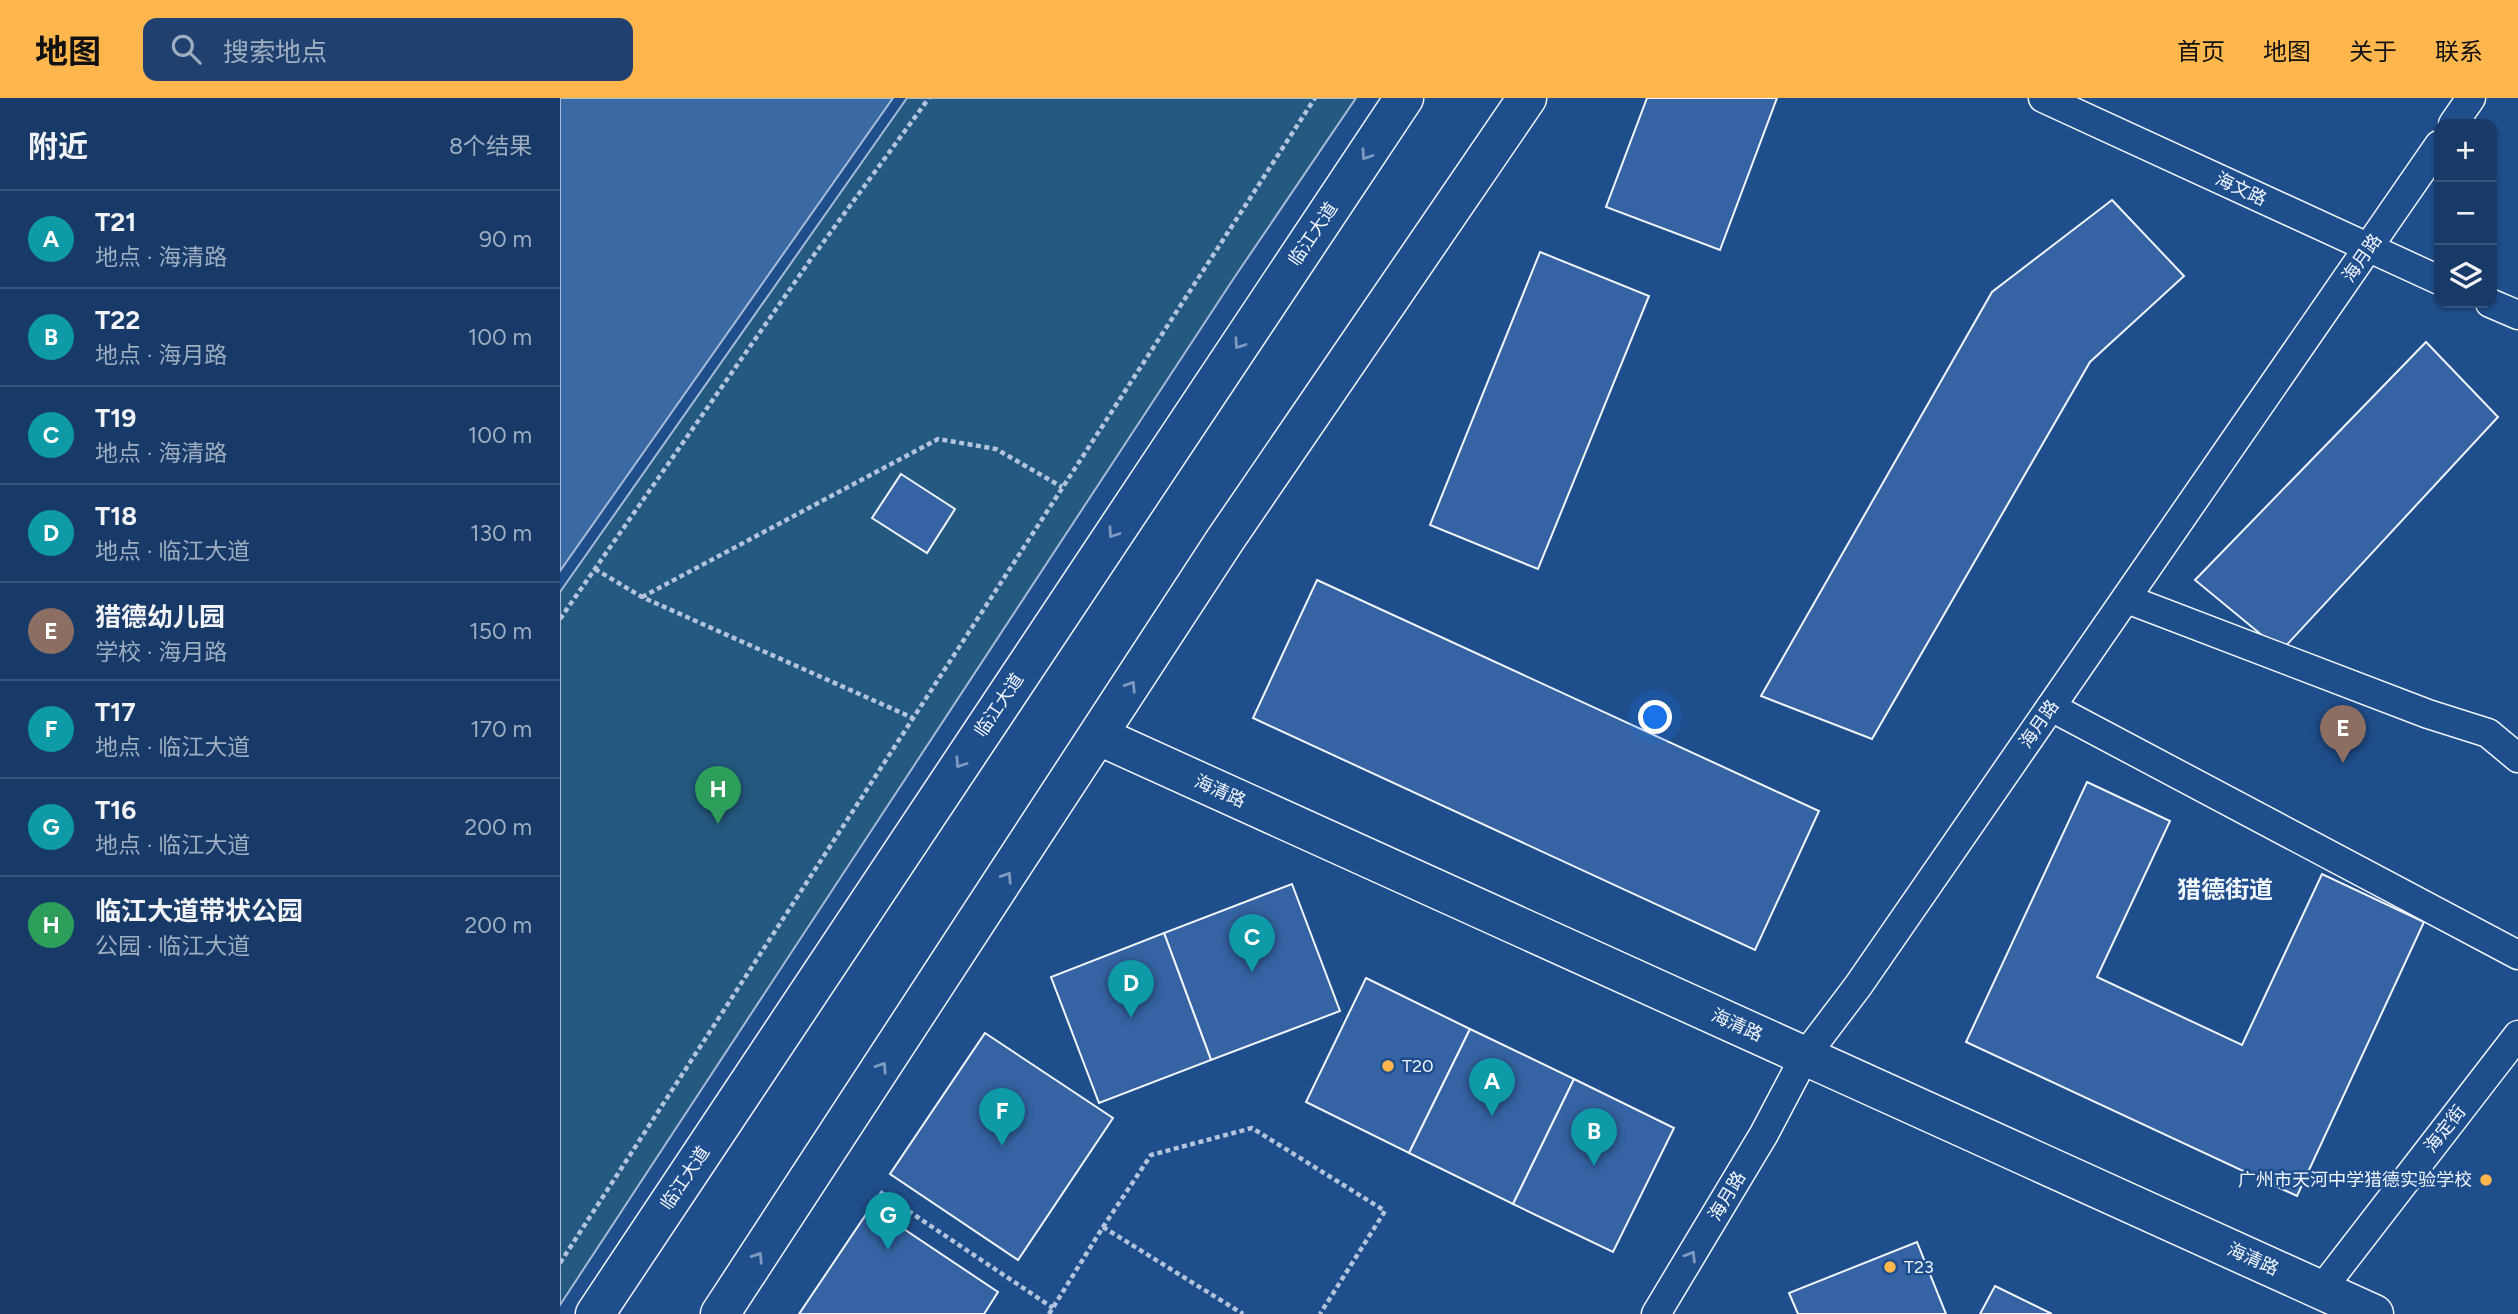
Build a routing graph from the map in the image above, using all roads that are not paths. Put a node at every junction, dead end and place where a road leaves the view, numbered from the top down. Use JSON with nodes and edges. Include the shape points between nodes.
{"nodes":[{"id":1,"x":1404,"y":98,"type":"edge"},
{"id":2,"x":1527,"y":98,"type":"edge"},
{"id":3,"x":2043,"y":98,"type":"edge"},
{"id":4,"x":2471,"y":98,"type":"edge"},
{"id":5,"x":2456,"y":119,"type":"edge"},
{"id":6,"x":2434,"y":152,"type":"edge"},
{"id":7,"x":2369,"y":248,"type":"junction"},
{"id":8,"x":2434,"y":278,"type":"edge"},
{"id":9,"x":2497,"y":306,"type":"edge"},
{"id":10,"x":2518,"y":315,"type":"edge"},
{"id":11,"x":2127,"y":598,"type":"junction"},
{"id":12,"x":2051,"y":707,"type":"junction"},
{"id":13,"x":1099,"y":736,"type":"junction"},
{"id":14,"x":2518,"y":758,"type":"edge"},
{"id":15,"x":2518,"y":955,"type":"edge"},
{"id":16,"x":2518,"y":1035,"type":"edge"},
{"id":17,"x":1805,"y":1056,"type":"junction"},
{"id":18,"x":2320,"y":1290,"type":"junction"},
{"id":19,"x":595,"y":1314,"type":"edge"},
{"id":20,"x":720,"y":1314,"type":"edge"},
{"id":21,"x":1656,"y":1314,"type":"edge"},
{"id":22,"x":2374,"y":1314,"type":"edge"}],
"edges":[{"from":1,"to":19,"type":"main road","name":"临江大道","one_way":true},
{"from":13,"to":2,"type":"main road","one_way":true,"via":[[1225,540]]},
{"from":3,"to":7,"type":"street","name":"海文路"},
{"from":4,"to":5,"type":"street"},
{"from":6,"to":7,"type":"street","name":"海月路"},
{"from":7,"to":8,"type":"street","name":"海文路"},
{"from":7,"to":11,"type":"street","name":"海月路"},
{"from":9,"to":10,"type":"street"},
{"from":11,"to":12,"type":"street","name":"海月路"},
{"from":11,"to":14,"type":"street","via":[[2488,733]]},
{"from":12,"to":15,"type":"street"},
{"from":12,"to":17,"type":"street","name":"海月路"},
{"from":13,"to":17,"type":"main road","name":"海清路"},
{"from":20,"to":13,"type":"main road","one_way":true},
{"from":16,"to":18,"type":"street","name":"海定街"},
{"from":17,"to":18,"type":"main road","name":"海清路"},
{"from":21,"to":17,"type":"street","name":"海月路","one_way":true,"via":[[1764,1134]]},
{"from":18,"to":22,"type":"main road","name":"海清路"}]}
